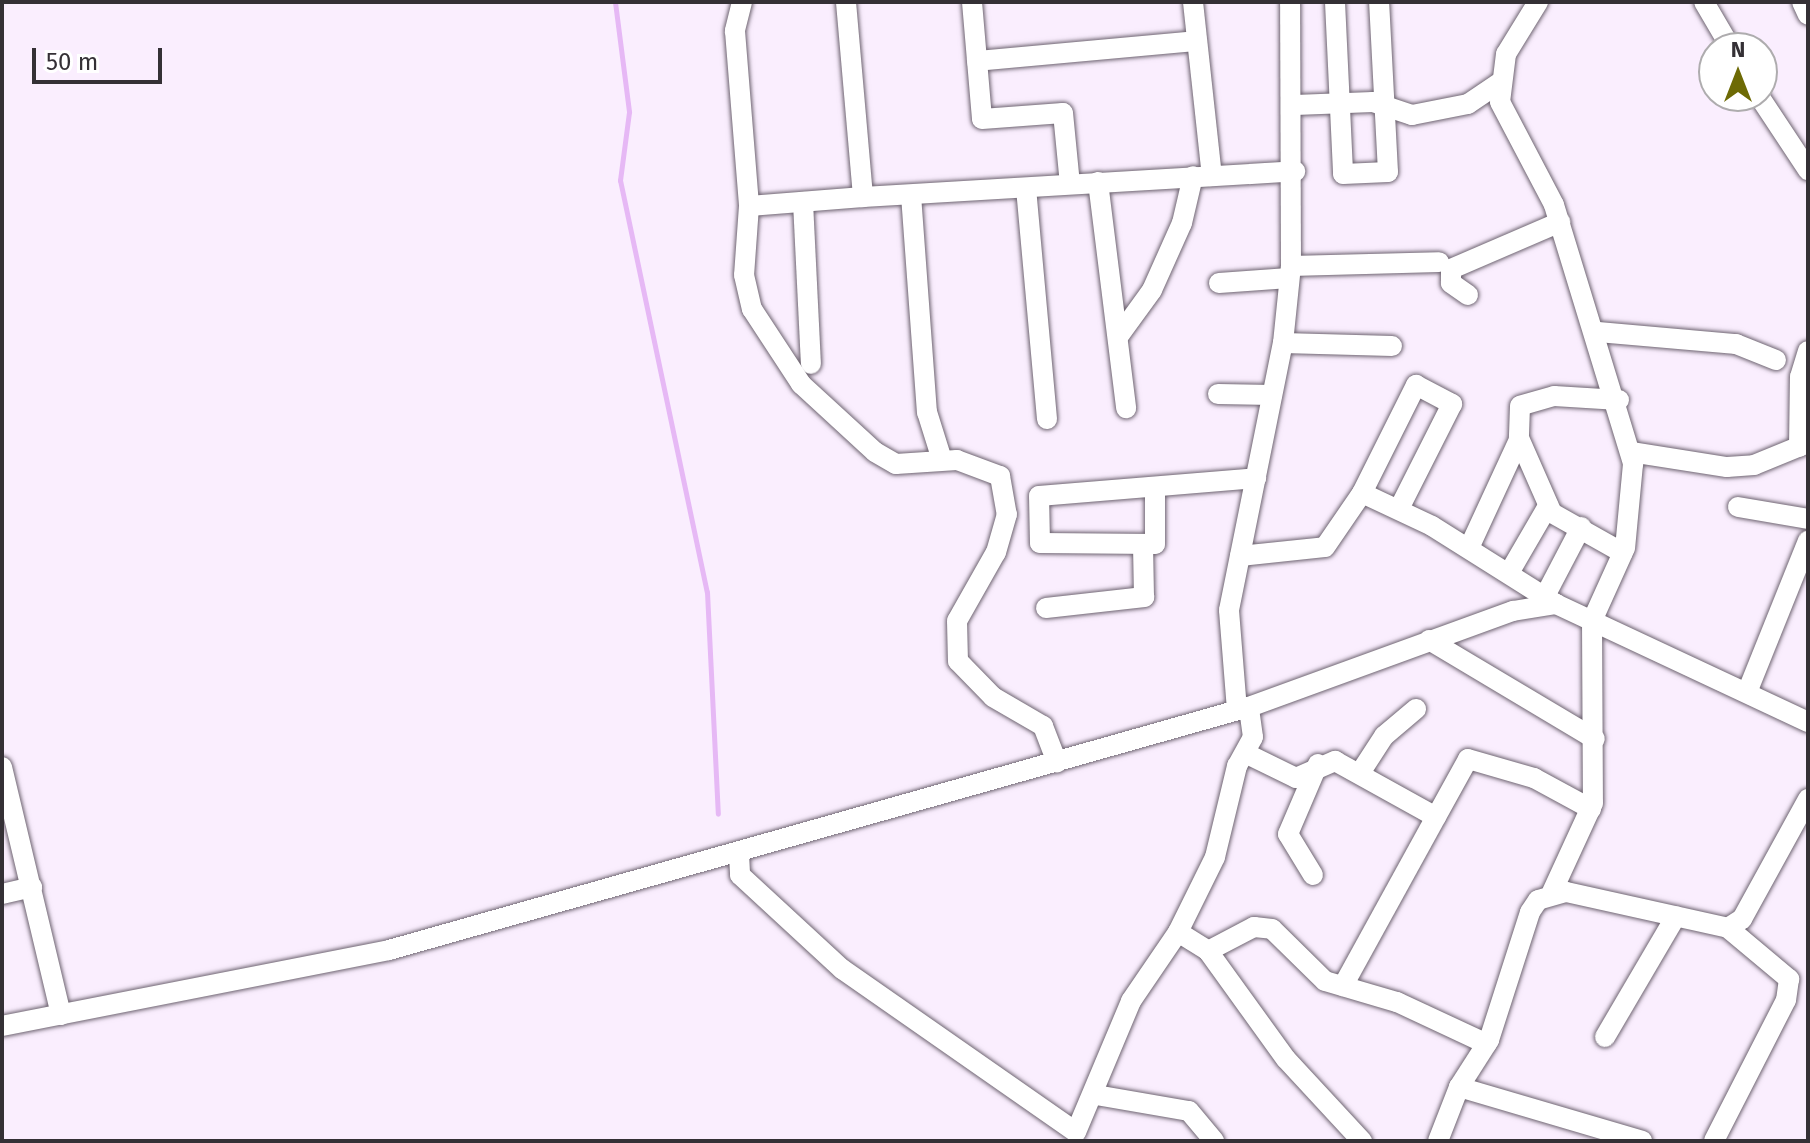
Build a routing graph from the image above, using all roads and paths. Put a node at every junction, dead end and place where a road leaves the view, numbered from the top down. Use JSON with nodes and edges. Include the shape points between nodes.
{"nodes":[{"id":1,"x":742,"y":2,"type":"edge"},
{"id":2,"x":846,"y":2,"type":"edge"},
{"id":3,"x":972,"y":2,"type":"edge"},
{"id":4,"x":1193,"y":2,"type":"edge"},
{"id":5,"x":1290,"y":2,"type":"edge"},
{"id":6,"x":1335,"y":2,"type":"edge"},
{"id":7,"x":1379,"y":2,"type":"edge"},
{"id":8,"x":1538,"y":2,"type":"edge"},
{"id":9,"x":1704,"y":2,"type":"edge"},
{"id":10,"x":1802,"y":2,"type":"edge"},
{"id":11,"x":1808,"y":15,"type":"edge"},
{"id":12,"x":1722,"y":32,"type":"edge"},
{"id":13,"x":1196,"y":41,"type":"junction"},
{"id":14,"x":977,"y":61,"type":"junction"},
{"id":15,"x":1499,"y":83,"type":"junction"},
{"id":16,"x":1342,"y":104,"type":"junction"},
{"id":17,"x":1295,"y":105,"type":"junction"},
{"id":18,"x":1386,"y":111,"type":"junction"},
{"id":19,"x":1770,"y":112,"type":"edge"},
{"id":20,"x":1808,"y":170,"type":"edge"},
{"id":21,"x":1295,"y":171,"type":"junction"},
{"id":22,"x":1202,"y":176,"type":"junction"},
{"id":23,"x":1098,"y":182,"type":"junction"},
{"id":24,"x":1070,"y":184,"type":"junction"},
{"id":25,"x":1026,"y":188,"type":"junction"},
{"id":26,"x":911,"y":195,"type":"junction"},
{"id":27,"x":863,"y":197,"type":"junction"},
{"id":28,"x":803,"y":202,"type":"junction"},
{"id":29,"x":749,"y":206,"type":"junction"},
{"id":30,"x":1560,"y":222,"type":"junction"},
{"id":31,"x":1439,"y":262,"type":"dead end"},
{"id":32,"x":1290,"y":272,"type":"junction"},
{"id":33,"x":1219,"y":283,"type":"dead end"},
{"id":34,"x":1468,"y":295,"type":"dead end"},
{"id":35,"x":1598,"y":332,"type":"junction"},
{"id":36,"x":1118,"y":337,"type":"junction"},
{"id":37,"x":1283,"y":343,"type":"junction"},
{"id":38,"x":1392,"y":346,"type":"dead end"},
{"id":39,"x":1808,"y":351,"type":"edge"},
{"id":40,"x":1776,"y":360,"type":"dead end"},
{"id":41,"x":811,"y":364,"type":"dead end"},
{"id":42,"x":1218,"y":394,"type":"dead end"},
{"id":43,"x":1272,"y":395,"type":"junction"},
{"id":44,"x":1619,"y":400,"type":"junction"},
{"id":45,"x":1126,"y":408,"type":"dead end"},
{"id":46,"x":1047,"y":419,"type":"dead end"},
{"id":47,"x":1519,"y":438,"type":"junction"},
{"id":48,"x":1804,"y":445,"type":"edge"},
{"id":49,"x":1631,"y":452,"type":"junction"},
{"id":50,"x":942,"y":460,"type":"junction"},
{"id":51,"x":1256,"y":478,"type":"junction"},
{"id":52,"x":1155,"y":491,"type":"junction"},
{"id":53,"x":1362,"y":493,"type":"junction"},
{"id":54,"x":1548,"y":506,"type":"junction"},
{"id":55,"x":1738,"y":507,"type":"dead end"},
{"id":56,"x":1399,"y":509,"type":"junction"},
{"id":57,"x":1808,"y":519,"type":"edge"},
{"id":58,"x":1581,"y":527,"type":"junction"},
{"id":59,"x":1808,"y":541,"type":"edge"},
{"id":60,"x":1143,"y":544,"type":"junction"},
{"id":61,"x":1469,"y":548,"type":"junction"},
{"id":62,"x":1623,"y":553,"type":"junction"},
{"id":63,"x":1240,"y":556,"type":"junction"},
{"id":64,"x":1509,"y":573,"type":"junction"},
{"id":65,"x":1550,"y":600,"type":"junction"},
{"id":66,"x":1046,"y":608,"type":"dead end"},
{"id":67,"x":1592,"y":621,"type":"junction"},
{"id":68,"x":1429,"y":640,"type":"junction"},
{"id":69,"x":1748,"y":690,"type":"junction"},
{"id":70,"x":1243,"y":709,"type":"junction"},
{"id":71,"x":1416,"y":709,"type":"dead end"},
{"id":72,"x":1808,"y":722,"type":"edge"},
{"id":73,"x":1595,"y":739,"type":"junction"},
{"id":74,"x":1245,"y":753,"type":"junction"},
{"id":75,"x":1057,"y":762,"type":"junction"},
{"id":76,"x":1318,"y":764,"type":"junction"},
{"id":77,"x":2,"y":767,"type":"edge"},
{"id":78,"x":1360,"y":773,"type":"junction"},
{"id":79,"x":6,"y":799,"type":"edge"},
{"id":80,"x":1808,"y":799,"type":"edge"},
{"id":81,"x":1591,"y":809,"type":"junction"},
{"id":82,"x":1436,"y":817,"type":"junction"},
{"id":83,"x":739,"y":854,"type":"junction"},
{"id":84,"x":1313,"y":875,"type":"dead end"},
{"id":85,"x":32,"y":887,"type":"junction"},
{"id":86,"x":1552,"y":892,"type":"junction"},
{"id":87,"x":2,"y":894,"type":"edge"},
{"id":88,"x":1676,"y":916,"type":"junction"},
{"id":89,"x":1728,"y":928,"type":"junction"},
{"id":90,"x":1178,"y":932,"type":"junction"},
{"id":91,"x":1208,"y":951,"type":"junction"},
{"id":92,"x":1343,"y":986,"type":"junction"},
{"id":93,"x":61,"y":1015,"type":"junction"},
{"id":94,"x":2,"y":1026,"type":"edge"},
{"id":95,"x":1605,"y":1037,"type":"dead end"},
{"id":96,"x":1487,"y":1044,"type":"junction"},
{"id":97,"x":1459,"y":1087,"type":"junction"},
{"id":98,"x":1096,"y":1095,"type":"junction"},
{"id":99,"x":1071,"y":1132,"type":"edge"},
{"id":100,"x":1051,"y":1141,"type":"edge"},
{"id":101,"x":1214,"y":1141,"type":"edge"},
{"id":102,"x":1362,"y":1141,"type":"edge"},
{"id":103,"x":1438,"y":1141,"type":"edge"},
{"id":104,"x":1642,"y":1141,"type":"edge"},
{"id":105,"x":1714,"y":1141,"type":"edge"}],
"edges":[{"from":1,"to":29,"type":"street","via":[[735,31]]},
{"from":2,"to":27,"type":"street"},
{"from":3,"to":14,"type":"street"},
{"from":4,"to":13,"type":"street"},
{"from":5,"to":17,"type":"street"},
{"from":6,"to":16,"type":"street"},
{"from":7,"to":18,"type":"street"},
{"from":8,"to":15,"type":"street","via":[[1506,54]]},
{"from":9,"to":12,"type":"street"},
{"from":10,"to":11,"type":"street"},
{"from":13,"to":14,"type":"street"},
{"from":13,"to":22,"type":"street"},
{"from":14,"to":24,"type":"street","via":[[982,119],[1063,113]]},
{"from":15,"to":18,"type":"street","via":[[1451,110]]},
{"from":15,"to":30,"type":"street","via":[[1500,102],[1537,163]]},
{"from":16,"to":17,"type":"street"},
{"from":16,"to":18,"type":"street","via":[[1373,102]]},
{"from":16,"to":18,"type":"street","via":[[1343,174],[1388,172]]},
{"from":17,"to":21,"type":"street"},
{"from":19,"to":20,"type":"street"},
{"from":21,"to":22,"type":"street"},
{"from":21,"to":32,"type":"street"},
{"from":22,"to":23,"type":"street"},
{"from":22,"to":36,"type":"street","via":[[1152,290]]},
{"from":23,"to":24,"type":"street"},
{"from":23,"to":36,"type":"street"},
{"from":24,"to":25,"type":"street"},
{"from":25,"to":26,"type":"street"},
{"from":25,"to":46,"type":"street"},
{"from":26,"to":27,"type":"street"},
{"from":26,"to":50,"type":"street","via":[[927,412]]},
{"from":27,"to":28,"type":"street"},
{"from":28,"to":29,"type":"street"},
{"from":28,"to":41,"type":"street"},
{"from":29,"to":50,"type":"street","via":[[744,275],[771,346],[875,452],[908,466]]},
{"from":30,"to":34,"type":"street","via":[[1451,269],[1451,283]]},
{"from":30,"to":35,"type":"street"},
{"from":31,"to":32,"type":"street"},
{"from":32,"to":33,"type":"street"},
{"from":32,"to":37,"type":"street"},
{"from":35,"to":40,"type":"street","via":[[1736,344]]},
{"from":35,"to":44,"type":"street"},
{"from":36,"to":45,"type":"street"},
{"from":37,"to":38,"type":"street"},
{"from":37,"to":43,"type":"street"},
{"from":39,"to":48,"type":"street","via":[[1800,377]]},
{"from":42,"to":43,"type":"street"},
{"from":43,"to":51,"type":"street"},
{"from":44,"to":47,"type":"street","via":[[1554,396],[1520,406]]},
{"from":44,"to":49,"type":"street"},
{"from":47,"to":54,"type":"street"},
{"from":47,"to":61,"type":"street","via":[[1514,464]]},
{"from":48,"to":49,"type":"street","via":[[1727,467]]},
{"from":49,"to":62,"type":"street","via":[[1633,505]]},
{"from":50,"to":75,"type":"street","via":[[990,469],[1006,486],[996,552],[957,621],[958,661],[993,697],[1043,726]]},
{"from":51,"to":52,"type":"street"},
{"from":51,"to":63,"type":"street"},
{"from":52,"to":60,"type":"street","via":[[1155,544]]},
{"from":52,"to":60,"type":"street","via":[[1039,496],[1045,546]]},
{"from":53,"to":56,"type":"street"},
{"from":53,"to":56,"type":"street","via":[[1416,385],[1452,404]]},
{"from":53,"to":63,"type":"street","via":[[1325,547]]},
{"from":54,"to":58,"type":"street"},
{"from":54,"to":64,"type":"street"},
{"from":55,"to":57,"type":"street"},
{"from":56,"to":61,"type":"street"},
{"from":58,"to":62,"type":"street"},
{"from":58,"to":65,"type":"street"},
{"from":59,"to":69,"type":"street"},
{"from":60,"to":66,"type":"street","via":[[1144,597]]},
{"from":61,"to":64,"type":"street"},
{"from":62,"to":67,"type":"street"},
{"from":63,"to":70,"type":"street","via":[[1229,610]]},
{"from":64,"to":65,"type":"street"},
{"from":65,"to":67,"type":"street"},
{"from":65,"to":68,"type":"street"},
{"from":67,"to":69,"type":"street"},
{"from":67,"to":73,"type":"street"},
{"from":68,"to":70,"type":"street"},
{"from":68,"to":73,"type":"street"},
{"from":69,"to":72,"type":"street"},
{"from":70,"to":74,"type":"street","via":[[1253,737]]},
{"from":70,"to":75,"type":"street"},
{"from":71,"to":78,"type":"street","via":[[1384,736]]},
{"from":73,"to":81,"type":"street"},
{"from":74,"to":76,"type":"street","via":[[1296,778]]},
{"from":74,"to":90,"type":"street","via":[[1215,857]]},
{"from":75,"to":83,"type":"street"},
{"from":76,"to":78,"type":"street","via":[[1335,761]]},
{"from":76,"to":84,"type":"street","via":[[1288,834]]},
{"from":77,"to":79,"type":"street"},
{"from":78,"to":82,"type":"street"},
{"from":79,"to":85,"type":"street"},
{"from":80,"to":89,"type":"street","via":[[1742,919]]},
{"from":81,"to":82,"type":"street","via":[[1534,778],[1468,759]]},
{"from":81,"to":86,"type":"street"},
{"from":82,"to":92,"type":"street"},
{"from":83,"to":93,"type":"street","via":[[389,950]]},
{"from":83,"to":99,"type":"street","via":[[740,875],[842,969]]},
{"from":85,"to":87,"type":"street"},
{"from":85,"to":93,"type":"street"},
{"from":86,"to":88,"type":"street"},
{"from":86,"to":96,"type":"street","via":[[1526,921]]},
{"from":88,"to":89,"type":"street"},
{"from":88,"to":95,"type":"street"},
{"from":89,"to":105,"type":"street","via":[[1784,972],[1790,989]]},
{"from":90,"to":91,"type":"street"},
{"from":90,"to":98,"type":"street","via":[[1131,1001]]},
{"from":91,"to":92,"type":"street","via":[[1254,927],[1272,929],[1314,973]]},
{"from":91,"to":102,"type":"street","via":[[1286,1059]]},
{"from":92,"to":96,"type":"street"},
{"from":93,"to":94,"type":"street"},
{"from":96,"to":97,"type":"street"},
{"from":97,"to":103,"type":"street"},
{"from":97,"to":104,"type":"street"},
{"from":98,"to":99,"type":"street"},
{"from":98,"to":101,"type":"street","via":[[1189,1111]]},
{"from":99,"to":100,"type":"street"}]}
